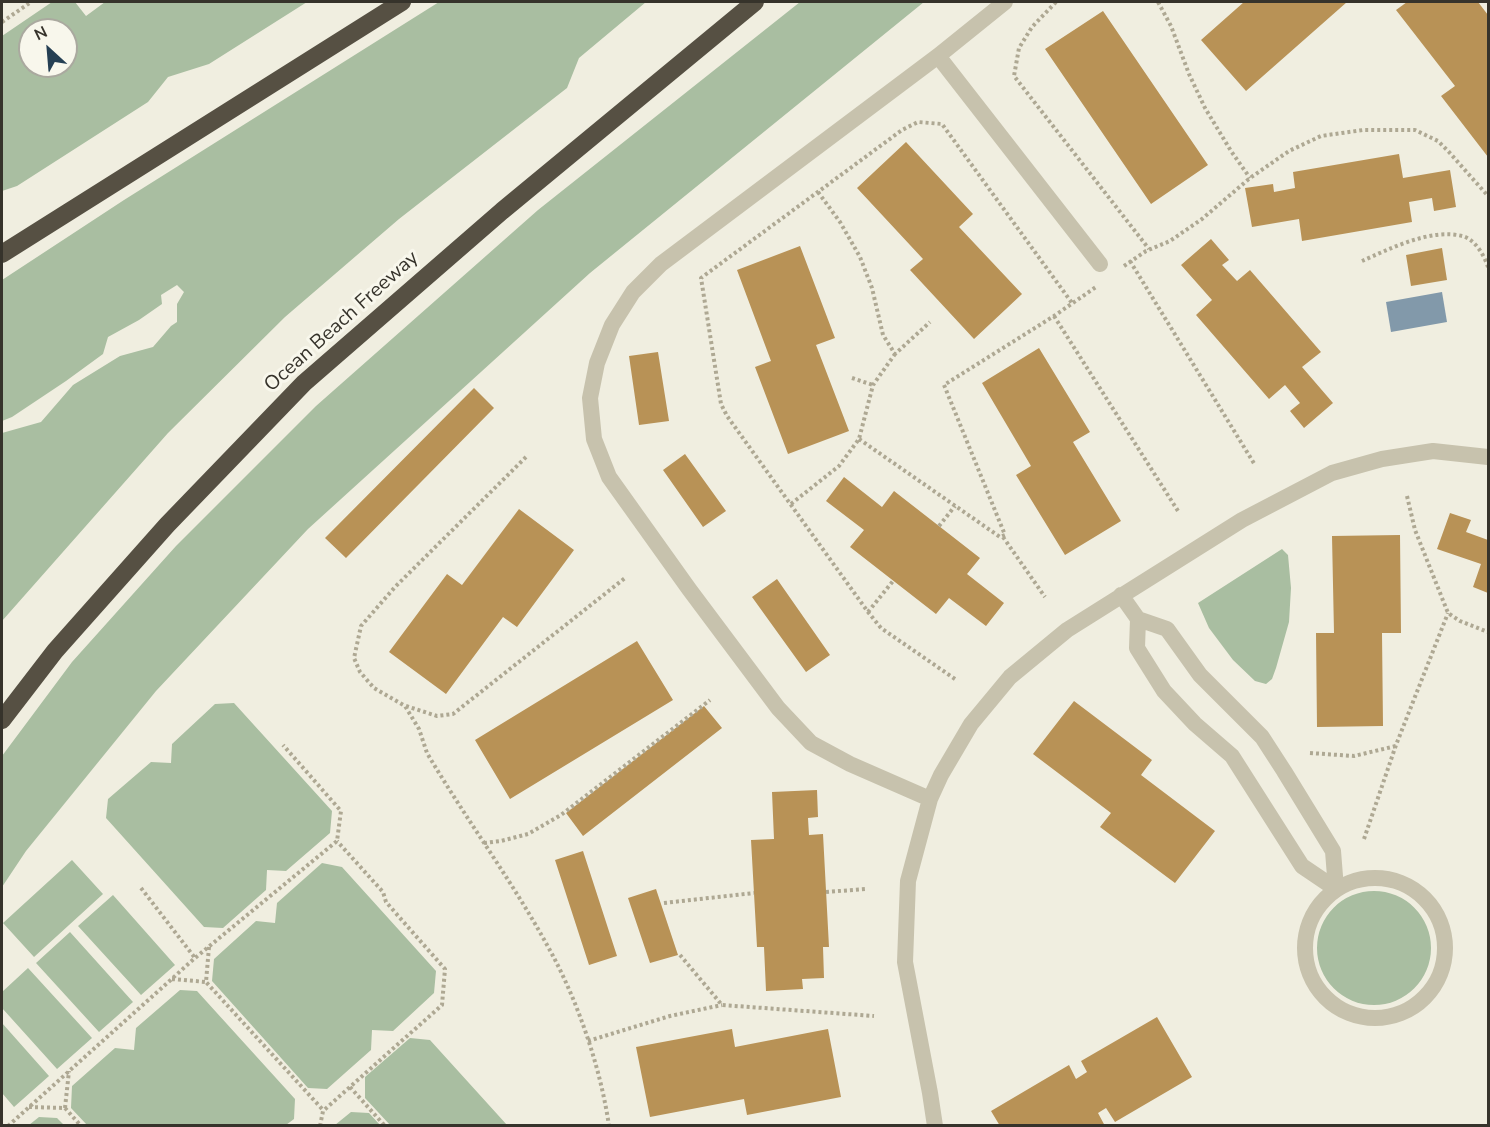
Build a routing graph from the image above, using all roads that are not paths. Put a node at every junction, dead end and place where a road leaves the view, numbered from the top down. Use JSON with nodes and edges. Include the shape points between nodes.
{"nodes":[{"id":1,"x":402,"y":2,"type":"edge"},
{"id":2,"x":755,"y":2,"type":"edge"},
{"id":3,"x":1005,"y":2,"type":"edge"},
{"id":4,"x":938,"y":56,"type":"junction"},
{"id":5,"x":2,"y":254,"type":"edge"},
{"id":6,"x":1102,"y":272,"type":"road end"},
{"id":7,"x":1488,"y":457,"type":"edge"},
{"id":8,"x":1121,"y":595,"type":"junction"},
{"id":9,"x":1138,"y":619,"type":"junction"},
{"id":10,"x":2,"y":720,"type":"edge"},
{"id":11,"x":930,"y":799,"type":"junction"},
{"id":12,"x":1336,"y":889,"type":"junction"},
{"id":13,"x":935,"y":1125,"type":"edge"}],
"edges":[{"from":1,"to":5,"type":"highway"},
{"from":2,"to":10,"type":"highway","name":"Ocean Beach Freeway","via":[[502,211],[304,383],[167,525],[55,651]]},
{"from":3,"to":4,"type":"lane"},
{"from":4,"to":6,"type":"lane"},
{"from":4,"to":11,"type":"lane","via":[[661,264],[633,292],[612,325],[597,363],[590,398],[594,439],[609,477],[778,708],[812,743]]},
{"from":7,"to":8,"type":"lane","via":[[1433,451],[1382,459],[1332,473],[1242,520]]},
{"from":8,"to":9,"type":"lane"},
{"from":8,"to":11,"type":"lane","via":[[1067,630],[1010,677],[971,724]]},
{"from":9,"to":12,"type":"lane","via":[[1137,648],[1164,691],[1232,756],[1302,866]]},
{"from":9,"to":12,"type":"lane","via":[[1167,629],[1200,675],[1262,737],[1333,851]]},
{"from":11,"to":13,"type":"lane","via":[[908,881],[905,962]]},
{"from":12,"to":12,"type":"lane","via":[[1317,907],[1305,940],[1305,958],[1319,991],[1332,1004],[1367,1018],[1404,1012],[1420,1003],[1442,972],[1446,954],[1445,935],[1429,902],[1407,885],[1381,877],[1362,878]]}]}
